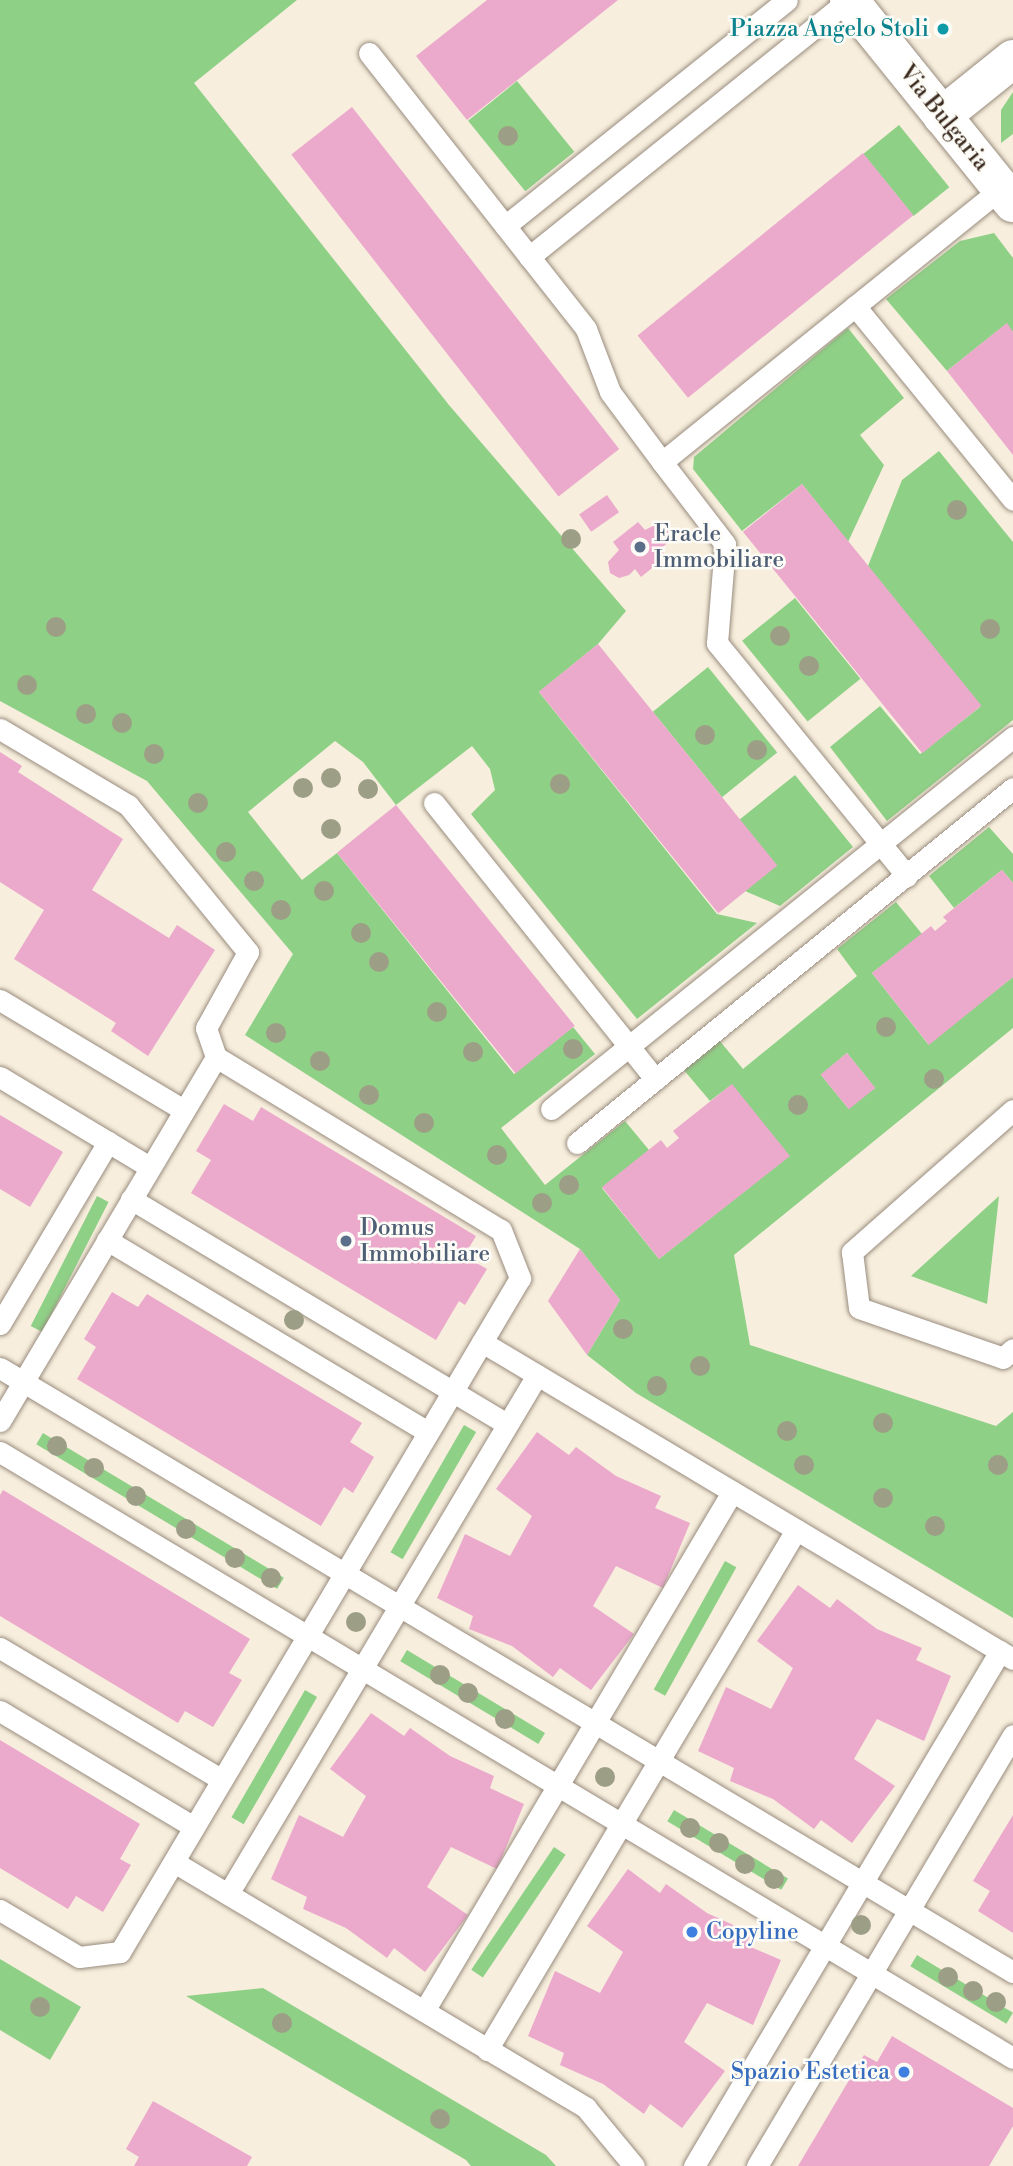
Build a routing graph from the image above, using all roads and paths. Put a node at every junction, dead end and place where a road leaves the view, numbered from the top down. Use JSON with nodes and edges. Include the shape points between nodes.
{"nodes":[{"id":1,"x":787,"y":0,"type":"edge"},
{"id":2,"x":849,"y":0,"type":"edge"},
{"id":3,"x":369,"y":53,"type":"dead end"},
{"id":4,"x":1013,"y":58,"type":"edge"},
{"id":5,"x":942,"y":116,"type":"junction"},
{"id":6,"x":1007,"y":195,"type":"edge"},
{"id":7,"x":505,"y":226,"type":"junction"},
{"id":8,"x":529,"y":257,"type":"junction"},
{"id":9,"x":855,"y":306,"type":"junction"},
{"id":10,"x":662,"y":462,"type":"junction"},
{"id":11,"x":1013,"y":500,"type":"edge"},
{"id":12,"x":0,"y":729,"type":"edge"},
{"id":13,"x":1013,"y":737,"type":"edge"},
{"id":14,"x":1013,"y":788,"type":"edge"},
{"id":15,"x":434,"y":803,"type":"dead end"},
{"id":16,"x":881,"y":844,"type":"junction"},
{"id":17,"x":907,"y":876,"type":"junction"},
{"id":18,"x":0,"y":1000,"type":"edge"},
{"id":19,"x":628,"y":1046,"type":"junction"},
{"id":20,"x":216,"y":1057,"type":"junction"},
{"id":21,"x":0,"y":1077,"type":"edge"},
{"id":22,"x":655,"y":1079,"type":"junction"},
{"id":23,"x":184,"y":1110,"type":"junction"},
{"id":24,"x":551,"y":1110,"type":"dead end"},
{"id":25,"x":1013,"y":1110,"type":"edge"},
{"id":26,"x":108,"y":1142,"type":"junction"},
{"id":27,"x":576,"y":1143,"type":"dead end"},
{"id":28,"x":150,"y":1167,"type":"junction"},
{"id":29,"x":131,"y":1199,"type":"junction"},
{"id":30,"x":107,"y":1240,"type":"junction"},
{"id":31,"x":0,"y":1324,"type":"edge"},
{"id":32,"x":482,"y":1342,"type":"junction"},
{"id":33,"x":1013,"y":1349,"type":"edge"},
{"id":34,"x":0,"y":1368,"type":"edge"},
{"id":35,"x":537,"y":1375,"type":"junction"},
{"id":36,"x":23,"y":1382,"type":"junction"},
{"id":37,"x":453,"y":1391,"type":"junction"},
{"id":38,"x":0,"y":1421,"type":"edge"},
{"id":39,"x":507,"y":1424,"type":"junction"},
{"id":40,"x":428,"y":1432,"type":"junction"},
{"id":41,"x":0,"y":1452,"type":"edge"},
{"id":42,"x":732,"y":1492,"type":"junction"},
{"id":43,"x":796,"y":1530,"type":"junction"},
{"id":44,"x":344,"y":1574,"type":"junction"},
{"id":45,"x":399,"y":1606,"type":"junction"},
{"id":46,"x":307,"y":1636,"type":"junction"},
{"id":47,"x":0,"y":1648,"type":"edge"},
{"id":48,"x":1007,"y":1655,"type":"edge"},
{"id":49,"x":362,"y":1669,"type":"junction"},
{"id":50,"x":0,"y":1711,"type":"edge"},
{"id":51,"x":595,"y":1723,"type":"junction"},
{"id":52,"x":1013,"y":1735,"type":"edge"},
{"id":53,"x":658,"y":1762,"type":"junction"},
{"id":54,"x":222,"y":1780,"type":"junction"},
{"id":55,"x":557,"y":1786,"type":"junction"},
{"id":56,"x":622,"y":1824,"type":"junction"},
{"id":57,"x":194,"y":1827,"type":"junction"},
{"id":58,"x":174,"y":1862,"type":"junction"},
{"id":59,"x":862,"y":1883,"type":"junction"},
{"id":60,"x":228,"y":1894,"type":"junction"},
{"id":61,"x":0,"y":1910,"type":"edge"},
{"id":62,"x":908,"y":1911,"type":"junction"},
{"id":63,"x":825,"y":1945,"type":"junction"},
{"id":64,"x":1013,"y":1972,"type":"edge"},
{"id":65,"x":872,"y":1973,"type":"junction"},
{"id":66,"x":424,"y":2011,"type":"junction"},
{"id":67,"x":487,"y":2050,"type":"junction"},
{"id":68,"x":1013,"y":2058,"type":"edge"},
{"id":69,"x":634,"y":2166,"type":"edge"},
{"id":70,"x":694,"y":2166,"type":"edge"},
{"id":71,"x":757,"y":2166,"type":"edge"}],
"edges":[{"from":1,"to":7,"type":"lane"},
{"from":2,"to":5,"type":"street","name":"Via Bulgaria"},
{"from":2,"to":8,"type":"lane"},
{"from":3,"to":7,"type":"lane"},
{"from":4,"to":5,"type":"street"},
{"from":5,"to":6,"type":"street","name":"Via Bulgaria"},
{"from":6,"to":9,"type":"lane"},
{"from":7,"to":8,"type":"lane"},
{"from":8,"to":10,"type":"lane","via":[[586,329],[610,392]]},
{"from":9,"to":10,"type":"lane"},
{"from":9,"to":11,"type":"lane"},
{"from":10,"to":16,"type":"lane","via":[[725,544],[717,643]]},
{"from":12,"to":20,"type":"lane","via":[[128,805],[248,952],[206,1028]]},
{"from":13,"to":16,"type":"lane"},
{"from":14,"to":17,"type":"lane"},
{"from":15,"to":19,"type":"lane"},
{"from":16,"to":17,"type":"lane"},
{"from":16,"to":19,"type":"lane"},
{"from":17,"to":22,"type":"lane"},
{"from":18,"to":23,"type":"lane"},
{"from":19,"to":22,"type":"lane"},
{"from":19,"to":24,"type":"lane"},
{"from":20,"to":23,"type":"lane"},
{"from":20,"to":32,"type":"lane","via":[[501,1230],[520,1278]]},
{"from":21,"to":26,"type":"lane"},
{"from":22,"to":27,"type":"lane"},
{"from":23,"to":28,"type":"lane"},
{"from":25,"to":33,"type":"lane","via":[[852,1252],[859,1308],[1003,1358]]},
{"from":26,"to":28,"type":"lane"},
{"from":26,"to":31,"type":"lane"},
{"from":28,"to":29,"type":"lane"},
{"from":29,"to":30,"type":"lane"},
{"from":29,"to":37,"type":"lane"},
{"from":30,"to":36,"type":"lane"},
{"from":30,"to":40,"type":"lane"},
{"from":32,"to":35,"type":"lane"},
{"from":32,"to":37,"type":"lane"},
{"from":34,"to":36,"type":"lane"},
{"from":35,"to":39,"type":"lane"},
{"from":35,"to":42,"type":"lane"},
{"from":36,"to":38,"type":"lane"},
{"from":36,"to":44,"type":"lane"},
{"from":37,"to":39,"type":"lane"},
{"from":37,"to":40,"type":"lane"},
{"from":39,"to":45,"type":"lane"},
{"from":40,"to":44,"type":"lane"},
{"from":41,"to":46,"type":"lane"},
{"from":42,"to":43,"type":"lane"},
{"from":42,"to":51,"type":"lane"},
{"from":43,"to":48,"type":"lane"},
{"from":43,"to":53,"type":"lane"},
{"from":44,"to":45,"type":"lane"},
{"from":44,"to":46,"type":"lane"},
{"from":45,"to":49,"type":"lane"},
{"from":45,"to":51,"type":"lane"},
{"from":46,"to":49,"type":"lane"},
{"from":46,"to":54,"type":"lane"},
{"from":47,"to":54,"type":"lane"},
{"from":48,"to":59,"type":"lane"},
{"from":49,"to":55,"type":"lane"},
{"from":49,"to":60,"type":"lane"},
{"from":50,"to":57,"type":"lane"},
{"from":51,"to":53,"type":"lane"},
{"from":51,"to":55,"type":"lane"},
{"from":52,"to":62,"type":"lane"},
{"from":53,"to":56,"type":"lane"},
{"from":53,"to":59,"type":"lane"},
{"from":54,"to":57,"type":"lane"},
{"from":55,"to":56,"type":"lane"},
{"from":55,"to":66,"type":"lane"},
{"from":56,"to":63,"type":"lane"},
{"from":56,"to":67,"type":"lane"},
{"from":57,"to":58,"type":"lane"},
{"from":58,"to":60,"type":"lane"},
{"from":58,"to":61,"type":"lane","via":[[120,1952],[79,1957]]},
{"from":59,"to":62,"type":"lane"},
{"from":59,"to":63,"type":"lane"},
{"from":60,"to":66,"type":"lane"},
{"from":62,"to":64,"type":"lane"},
{"from":62,"to":65,"type":"lane"},
{"from":63,"to":65,"type":"lane"},
{"from":63,"to":70,"type":"lane"},
{"from":65,"to":68,"type":"lane"},
{"from":65,"to":71,"type":"lane"},
{"from":66,"to":67,"type":"lane"},
{"from":67,"to":69,"type":"lane","via":[[586,2108]]}]}
